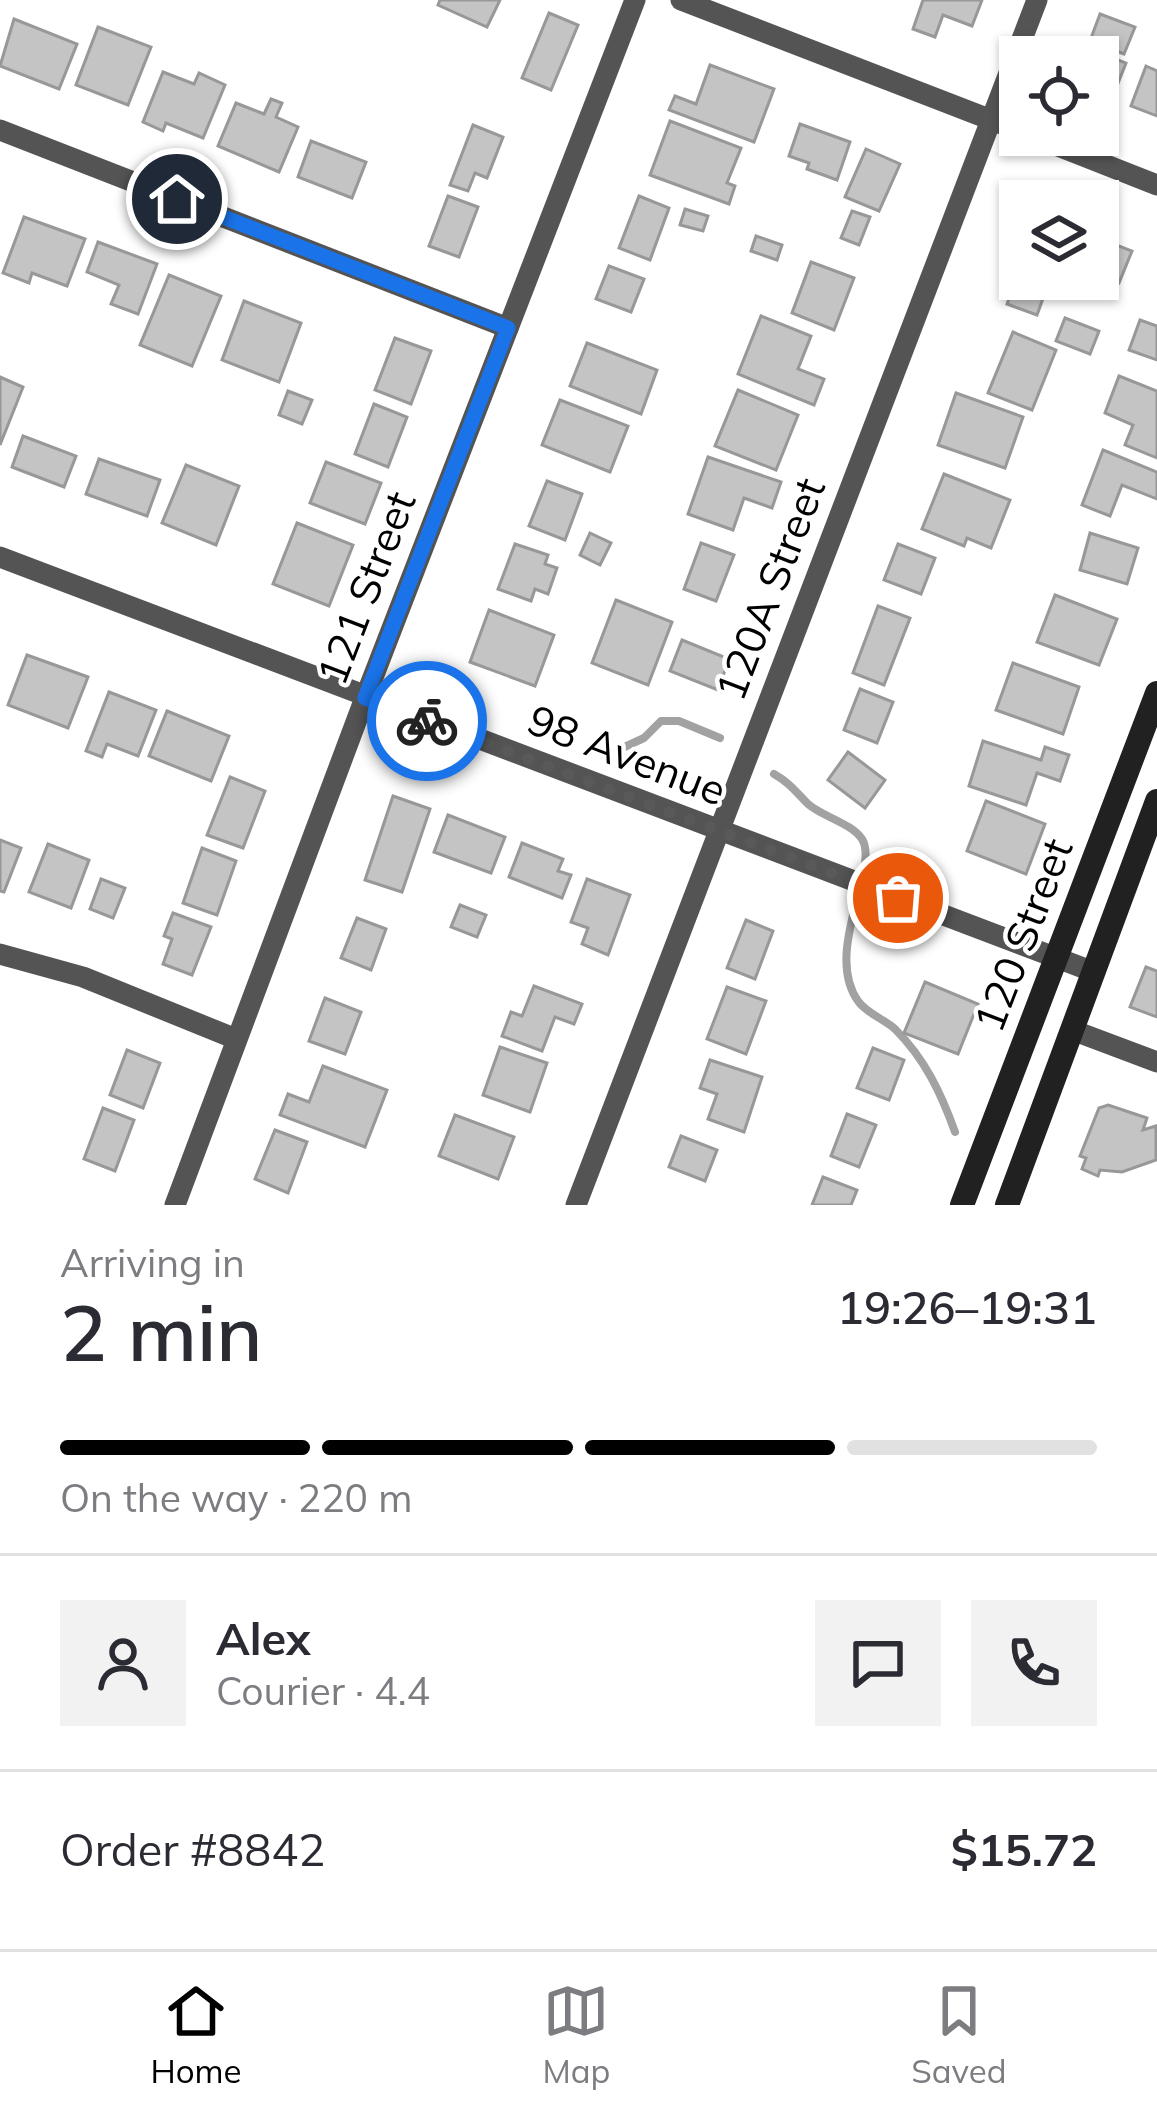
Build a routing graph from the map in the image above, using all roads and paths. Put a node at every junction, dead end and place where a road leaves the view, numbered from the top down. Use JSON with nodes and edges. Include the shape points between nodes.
{"nodes":[{"id":1,"x":635,"y":0,"type":"edge"},
{"id":2,"x":682,"y":0,"type":"edge"},
{"id":3,"x":1037,"y":0,"type":"edge"},
{"id":4,"x":992,"y":120,"type":"junction"},
{"id":5,"x":999,"y":123,"type":"edge"},
{"id":6,"x":0,"y":130,"type":"edge"},
{"id":7,"x":1083,"y":156,"type":"edge"},
{"id":8,"x":1157,"y":185,"type":"edge"},
{"id":9,"x":508,"y":328,"type":"junction"},
{"id":10,"x":0,"y":557,"type":"edge"},
{"id":11,"x":1157,"y":693,"type":"edge"},
{"id":12,"x":365,"y":698,"type":"junction"},
{"id":13,"x":1157,"y":801,"type":"edge"},
{"id":14,"x":719,"y":831,"type":"junction"},
{"id":15,"x":0,"y":954,"type":"edge"},
{"id":16,"x":1057,"y":958,"type":"junction"},
{"id":17,"x":1094,"y":972,"type":"junction"},
{"id":18,"x":1072,"y":1030,"type":"junction"},
{"id":19,"x":236,"y":1039,"type":"junction"},
{"id":20,"x":1157,"y":1062,"type":"edge"},
{"id":21,"x":175,"y":1205,"type":"edge"},
{"id":22,"x":576,"y":1205,"type":"edge"},
{"id":23,"x":962,"y":1205,"type":"edge"},
{"id":24,"x":1007,"y":1205,"type":"edge"}],
"edges":[{"from":1,"to":9,"type":"street","name":"121 Street"},
{"from":2,"to":4,"type":"street"},
{"from":3,"to":4,"type":"street","name":"120A Street"},
{"from":4,"to":5,"type":"street"},
{"from":4,"to":14,"type":"street","name":"120A Street"},
{"from":6,"to":9,"type":"street"},
{"from":7,"to":8,"type":"street"},
{"from":9,"to":12,"type":"street","name":"121 Street"},
{"from":10,"to":12,"type":"street","name":"98 Avenue"},
{"from":11,"to":16,"type":"main road","name":"120 Street"},
{"from":12,"to":14,"type":"street","name":"98 Avenue"},
{"from":12,"to":19,"type":"street","name":"121 Street"},
{"from":13,"to":17,"type":"main road","name":"120 Street"},
{"from":14,"to":16,"type":"street","name":"98 Avenue"},
{"from":14,"to":22,"type":"street","name":"120A Street"},
{"from":15,"to":19,"type":"street","via":[[83,977]]},
{"from":16,"to":17,"type":"street","name":"98 Avenue"},
{"from":16,"to":23,"type":"main road","name":"120 Street"},
{"from":17,"to":18,"type":"main road","name":"120 Street"},
{"from":18,"to":20,"type":"street"},
{"from":18,"to":24,"type":"main road","name":"120 Street"},
{"from":19,"to":21,"type":"street","name":"121 Street"}]}
